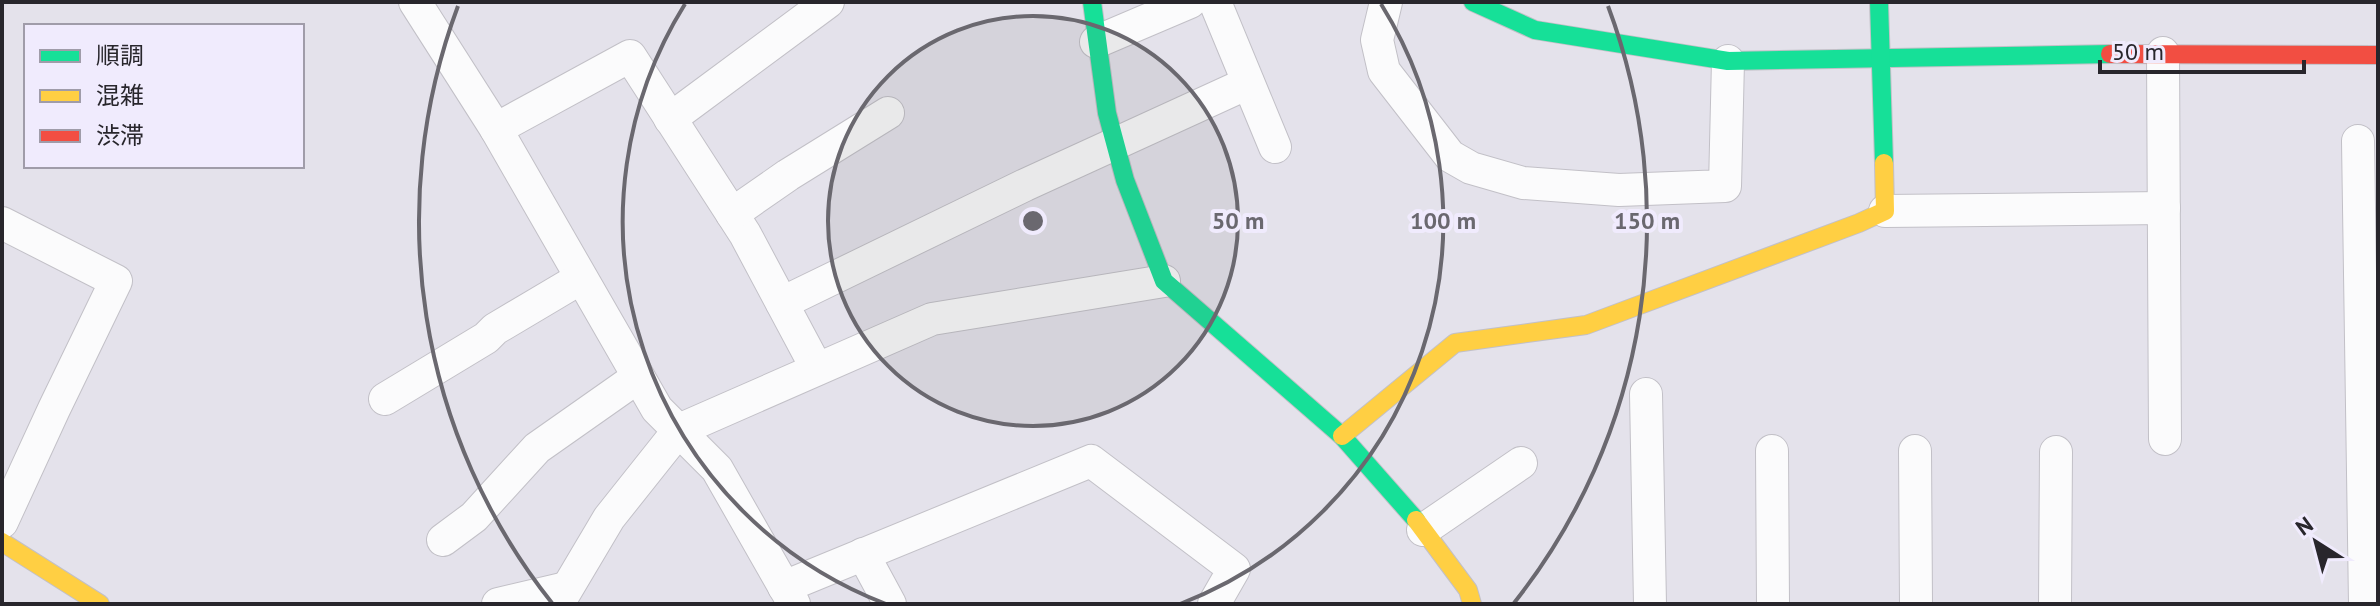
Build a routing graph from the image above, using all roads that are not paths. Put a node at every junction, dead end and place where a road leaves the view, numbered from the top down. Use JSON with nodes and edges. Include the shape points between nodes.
{"nodes":[{"id":1,"x":415,"y":2,"type":"edge"},
{"id":2,"x":828,"y":2,"type":"edge"},
{"id":3,"x":1092,"y":2,"type":"edge"},
{"id":4,"x":1190,"y":2,"type":"edge"},
{"id":5,"x":1215,"y":2,"type":"edge"},
{"id":6,"x":1386,"y":2,"type":"edge"},
{"id":7,"x":1473,"y":2,"type":"edge"},
{"id":8,"x":1879,"y":2,"type":"edge"},
{"id":9,"x":1096,"y":42,"type":"junction"},
{"id":10,"x":2163,"y":53,"type":"junction"},
{"id":11,"x":2378,"y":55,"type":"edge"},
{"id":12,"x":1880,"y":59,"type":"junction"},
{"id":13,"x":1728,"y":61,"type":"junction"},
{"id":14,"x":1248,"y":83,"type":"junction"},
{"id":15,"x":888,"y":113,"type":"dead end"},
{"id":16,"x":670,"y":119,"type":"junction"},
{"id":17,"x":496,"y":129,"type":"junction"},
{"id":18,"x":1116,"y":144,"type":"junction"},
{"id":19,"x":1275,"y":147,"type":"dead end"},
{"id":20,"x":2365,"y":156,"type":"edge"},
{"id":21,"x":2164,"y":208,"type":"junction"},
{"id":22,"x":1885,"y":211,"type":"junction"},
{"id":23,"x":732,"y":214,"type":"junction"},
{"id":24,"x":2,"y":223,"type":"edge"},
{"id":25,"x":581,"y":278,"type":"junction"},
{"id":26,"x":1164,"y":281,"type":"junction"},
{"id":27,"x":782,"y":303,"type":"junction"},
{"id":28,"x":817,"y":369,"type":"junction"},
{"id":29,"x":638,"y":377,"type":"junction"},
{"id":30,"x":1646,"y":394,"type":"dead end"},
{"id":31,"x":385,"y":399,"type":"dead end"},
{"id":32,"x":679,"y":430,"type":"junction"},
{"id":33,"x":1342,"y":436,"type":"junction"},
{"id":34,"x":2165,"y":439,"type":"dead end"},
{"id":35,"x":1772,"y":451,"type":"dead end"},
{"id":36,"x":1915,"y":451,"type":"dead end"},
{"id":37,"x":2056,"y":452,"type":"dead end"},
{"id":38,"x":1521,"y":463,"type":"dead end"},
{"id":39,"x":2,"y":522,"type":"edge"},
{"id":40,"x":1423,"y":530,"type":"junction"},
{"id":41,"x":443,"y":540,"type":"dead end"},
{"id":42,"x":2,"y":542,"type":"edge"},
{"id":43,"x":863,"y":554,"type":"junction"},
{"id":44,"x":562,"y":596,"type":"edge"},
{"id":45,"x":789,"y":596,"type":"edge"},
{"id":46,"x":1462,"y":599,"type":"edge"},
{"id":47,"x":100,"y":604,"type":"edge"},
{"id":48,"x":498,"y":604,"type":"edge"},
{"id":49,"x":890,"y":604,"type":"edge"},
{"id":50,"x":1214,"y":604,"type":"edge"},
{"id":51,"x":1650,"y":604,"type":"edge"},
{"id":52,"x":1773,"y":604,"type":"edge"},
{"id":53,"x":1916,"y":604,"type":"edge"},
{"id":54,"x":2055,"y":604,"type":"edge"},
{"id":55,"x":2365,"y":604,"type":"edge"}],
"edges":[{"from":1,"to":17,"type":"street"},
{"from":2,"to":16,"type":"street"},
{"from":3,"to":9,"type":"main road"},
{"from":4,"to":9,"type":"street"},
{"from":5,"to":14,"type":"street"},
{"from":6,"to":13,"type":"street","via":[[1377,40],[1384,71],[1393,83],[1450,156],[1523,183],[1619,190],[1725,186]]},
{"from":7,"to":13,"type":"main road","via":[[1535,30]]},
{"from":8,"to":12,"type":"main road"},
{"from":9,"to":18,"type":"main road"},
{"from":10,"to":11,"type":"main road"},
{"from":10,"to":12,"type":"main road"},
{"from":10,"to":21,"type":"street"},
{"from":12,"to":13,"type":"main road"},
{"from":12,"to":22,"type":"main road"},
{"from":14,"to":18,"type":"street"},
{"from":14,"to":19,"type":"street"},
{"from":15,"to":23,"type":"street"},
{"from":16,"to":17,"type":"street","via":[[630,56]]},
{"from":16,"to":23,"type":"street"},
{"from":17,"to":25,"type":"street"},
{"from":18,"to":26,"type":"main road"},
{"from":18,"to":27,"type":"street"},
{"from":20,"to":55,"type":"street"},
{"from":21,"to":22,"type":"street"},
{"from":21,"to":34,"type":"street"},
{"from":22,"to":33,"type":"main road","via":[[1586,325],[1455,343]]},
{"from":23,"to":27,"type":"street"},
{"from":24,"to":39,"type":"street","via":[[116,281]]},
{"from":25,"to":29,"type":"street"},
{"from":25,"to":31,"type":"street"},
{"from":26,"to":28,"type":"street","via":[[932,319]]},
{"from":26,"to":33,"type":"main road"},
{"from":27,"to":28,"type":"street"},
{"from":28,"to":32,"type":"street"},
{"from":29,"to":32,"type":"street","via":[[657,409]]},
{"from":29,"to":41,"type":"street","via":[[537,448],[474,517]]},
{"from":30,"to":51,"type":"street"},
{"from":32,"to":44,"type":"street","via":[[609,518]]},
{"from":32,"to":45,"type":"street","via":[[717,469]]},
{"from":33,"to":40,"type":"main road"},
{"from":35,"to":52,"type":"street"},
{"from":36,"to":53,"type":"street"},
{"from":37,"to":54,"type":"street"},
{"from":38,"to":40,"type":"street"},
{"from":40,"to":46,"type":"main road"},
{"from":42,"to":47,"type":"main road"},
{"from":43,"to":45,"type":"street"},
{"from":43,"to":49,"type":"street"},
{"from":43,"to":50,"type":"street","via":[[1091,461],[1234,569]]},
{"from":44,"to":48,"type":"street"}]}
